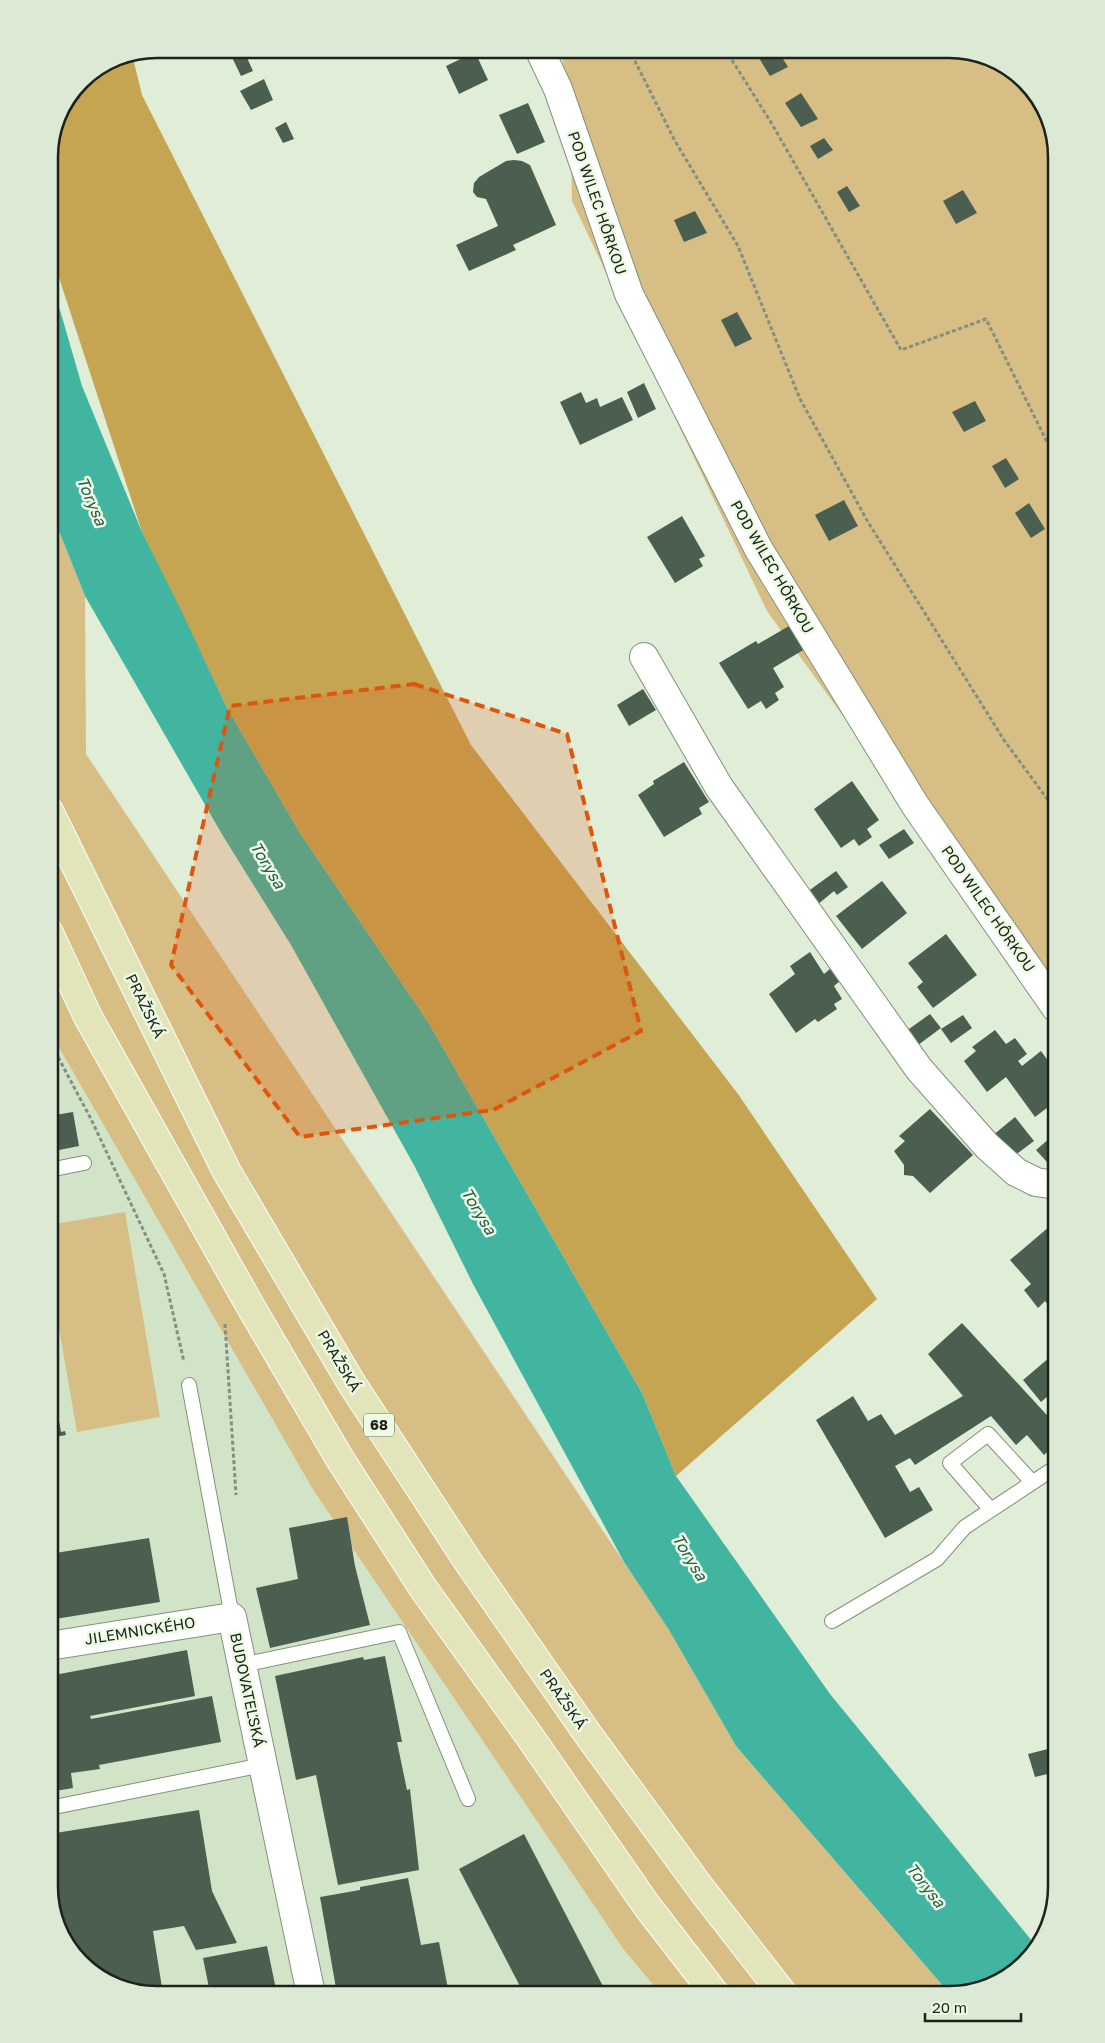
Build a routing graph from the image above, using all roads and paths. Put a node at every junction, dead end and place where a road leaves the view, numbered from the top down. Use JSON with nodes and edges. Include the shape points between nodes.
{"nodes":[{"id":1,"x":543,"y":58,"type":"edge"},
{"id":2,"x":557,"y":58,"type":"edge"},
{"id":3,"x":634,"y":58,"type":"edge"},
{"id":4,"x":730,"y":58,"type":"edge"},
{"id":5,"x":558,"y":89,"type":"junction"},
{"id":6,"x":1048,"y":444,"type":"edge"},
{"id":7,"x":644,"y":657,"type":"dead end"},
{"id":8,"x":1048,"y":799,"type":"edge"},
{"id":9,"x":58,"y":829,"type":"edge"},
{"id":10,"x":58,"y":952,"type":"edge"},
{"id":11,"x":1048,"y":996,"type":"edge"},
{"id":12,"x":58,"y":1057,"type":"edge"},
{"id":13,"x":84,"y":1163,"type":"dead end"},
{"id":14,"x":58,"y":1168,"type":"edge"},
{"id":15,"x":1048,"y":1184,"type":"edge"},
{"id":16,"x":225,"y":1323,"type":"dead end"},
{"id":17,"x":189,"y":1385,"type":"joint"},
{"id":18,"x":1048,"y":1472,"type":"edge"},
{"id":19,"x":1032,"y":1482,"type":"junction"},
{"id":20,"x":236,"y":1501,"type":"dead end"},
{"id":21,"x":991,"y":1510,"type":"junction"},
{"id":22,"x":232,"y":1617,"type":"junction"},
{"id":23,"x":832,"y":1621,"type":"dead end"},
{"id":24,"x":58,"y":1645,"type":"edge"},
{"id":25,"x":242,"y":1665,"type":"junction"},
{"id":26,"x":263,"y":1765,"type":"junction"},
{"id":27,"x":468,"y":1799,"type":"dead end"},
{"id":28,"x":58,"y":1806,"type":"edge"},
{"id":29,"x":309,"y":1985,"type":"edge"},
{"id":30,"x":709,"y":1986,"type":"edge"},
{"id":31,"x":776,"y":1986,"type":"edge"}],
"edges":[{"from":1,"to":5,"type":"street","name":"POD WILEC HÔRKOU"},
{"from":2,"to":5,"type":"street","name":"POD WILEC HÔRKOU"},
{"from":3,"to":8,"type":"path","via":[[675,141],[738,246],[800,399],[868,522],[1004,740]]},
{"from":4,"to":6,"type":"path","via":[[772,124],[901,350],[986,319]]},
{"from":5,"to":11,"type":"street","name":"POD WILEC HÔRKOU","via":[[629,294],[758,548],[916,805]]},
{"from":7,"to":15,"type":"street","via":[[719,787],[919,1069],[987,1146],[1016,1172]]},
{"from":9,"to":31,"type":"main road","name":"PRAŽSKÁ","number":"68","via":[[227,1172],[352,1384],[469,1563],[587,1733]]},
{"from":10,"to":30,"type":"main road","via":[[88,1017],[340,1459],[423,1588],[647,1906]]},
{"from":12,"to":17,"type":"path","via":[[164,1274]]},
{"from":13,"to":14,"type":"lane"},
{"from":16,"to":20,"type":"path"},
{"from":17,"to":22,"type":"lane","name":"BUDOVATEĽSKÁ"},
{"from":18,"to":19,"type":"lane"},
{"from":19,"to":21,"type":"lane"},
{"from":19,"to":21,"type":"lane","via":[[988,1434],[950,1463]]},
{"from":21,"to":23,"type":"lane","via":[[964,1527],[937,1559]]},
{"from":22,"to":24,"type":"street","name":"JILEMNICKÉHO"},
{"from":22,"to":25,"type":"street","name":"BUDOVATEĽSKÁ"},
{"from":25,"to":26,"type":"street","name":"BUDOVATEĽSKÁ"},
{"from":25,"to":27,"type":"lane","via":[[399,1632]]},
{"from":26,"to":28,"type":"lane"},
{"from":26,"to":29,"type":"street","name":"BUDOVATEĽSKÁ"}]}
